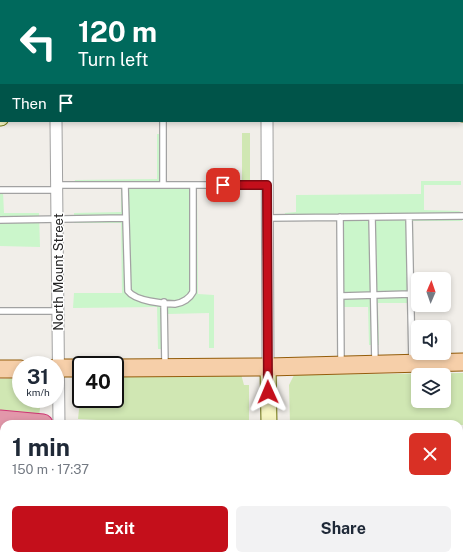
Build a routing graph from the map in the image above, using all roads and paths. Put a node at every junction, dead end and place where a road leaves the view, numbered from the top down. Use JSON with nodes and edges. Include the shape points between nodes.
{"nodes":[{"id":1,"x":56,"y":122,"type":"edge"},
{"id":2,"x":163,"y":122,"type":"edge"},
{"id":3,"x":267,"y":122,"type":"edge"},
{"id":4,"x":125,"y":185,"type":"junction"},
{"id":5,"x":163,"y":185,"type":"junction"},
{"id":6,"x":193,"y":185,"type":"junction"},
{"id":7,"x":267,"y":185,"type":"junction"},
{"id":8,"x":57,"y":188,"type":"junction"},
{"id":9,"x":0,"y":190,"type":"edge"},
{"id":10,"x":463,"y":216,"type":"edge"},
{"id":11,"x":340,"y":217,"type":"junction"},
{"id":12,"x":372,"y":217,"type":"junction"},
{"id":13,"x":409,"y":217,"type":"junction"},
{"id":14,"x":125,"y":218,"type":"junction"},
{"id":15,"x":267,"y":218,"type":"junction"},
{"id":16,"x":57,"y":219,"type":"junction"},
{"id":17,"x":0,"y":220,"type":"edge"},
{"id":18,"x":411,"y":294,"type":"joint"},
{"id":19,"x":374,"y":295,"type":"junction"},
{"id":20,"x":341,"y":296,"type":"junction"},
{"id":21,"x":164,"y":302,"type":"junction"},
{"id":22,"x":0,"y":311,"type":"edge"},
{"id":23,"x":58,"y":311,"type":"junction"},
{"id":24,"x":411,"y":312,"type":"edge"},
{"id":25,"x":57,"y":356,"type":"edge"},
{"id":26,"x":463,"y":362,"type":"edge"},
{"id":27,"x":412,"y":363,"type":"junction"},
{"id":28,"x":375,"y":364,"type":"junction"},
{"id":29,"x":341,"y":365,"type":"junction"},
{"id":30,"x":165,"y":367,"type":"junction"},
{"id":31,"x":268,"y":367,"type":"junction"},
{"id":32,"x":124,"y":368,"type":"edge"},
{"id":33,"x":0,"y":369,"type":"edge"},
{"id":34,"x":12,"y":369,"type":"edge"},
{"id":35,"x":54,"y":408,"type":"edge"},
{"id":36,"x":53,"y":420,"type":"edge"},
{"id":37,"x":268,"y":420,"type":"edge"}],
"edges":[{"from":1,"to":8,"type":"street","name":"North Mount Street"},
{"from":2,"to":5,"type":"lane"},
{"from":3,"to":7,"type":"street"},
{"from":4,"to":5,"type":"lane"},
{"from":4,"to":8,"type":"lane"},
{"from":4,"to":14,"type":"lane"},
{"from":5,"to":6,"type":"lane"},
{"from":6,"to":7,"type":"lane"},
{"from":6,"to":21,"type":"lane","via":[[193,292],[181,303]]},
{"from":7,"to":15,"type":"street"},
{"from":8,"to":9,"type":"lane"},
{"from":8,"to":16,"type":"street","name":"North Mount Street"},
{"from":10,"to":13,"type":"lane"},
{"from":11,"to":12,"type":"lane"},
{"from":11,"to":15,"type":"lane"},
{"from":11,"to":20,"type":"lane"},
{"from":12,"to":13,"type":"lane"},
{"from":12,"to":19,"type":"lane"},
{"from":13,"to":18,"type":"lane"},
{"from":14,"to":16,"type":"lane"},
{"from":14,"to":21,"type":"lane","via":[[128,291],[131,296],[138,299]]},
{"from":15,"to":31,"type":"street"},
{"from":16,"to":17,"type":"lane"},
{"from":16,"to":23,"type":"street","name":"North Mount Street"},
{"from":18,"to":19,"type":"lane"},
{"from":19,"to":20,"type":"lane"},
{"from":19,"to":28,"type":"lane"},
{"from":20,"to":29,"type":"lane"},
{"from":21,"to":30,"type":"lane"},
{"from":22,"to":23,"type":"lane"},
{"from":23,"to":25,"type":"street","name":"North Mount Street"},
{"from":24,"to":27,"type":"lane"},
{"from":26,"to":27,"type":"main road"},
{"from":27,"to":28,"type":"main road"},
{"from":28,"to":29,"type":"main road"},
{"from":29,"to":31,"type":"main road"},
{"from":30,"to":31,"type":"main road"},
{"from":30,"to":32,"type":"main road"},
{"from":31,"to":37,"type":"street"},
{"from":33,"to":34,"type":"main road"},
{"from":35,"to":36,"type":"street","name":"North Mount Street"}]}
